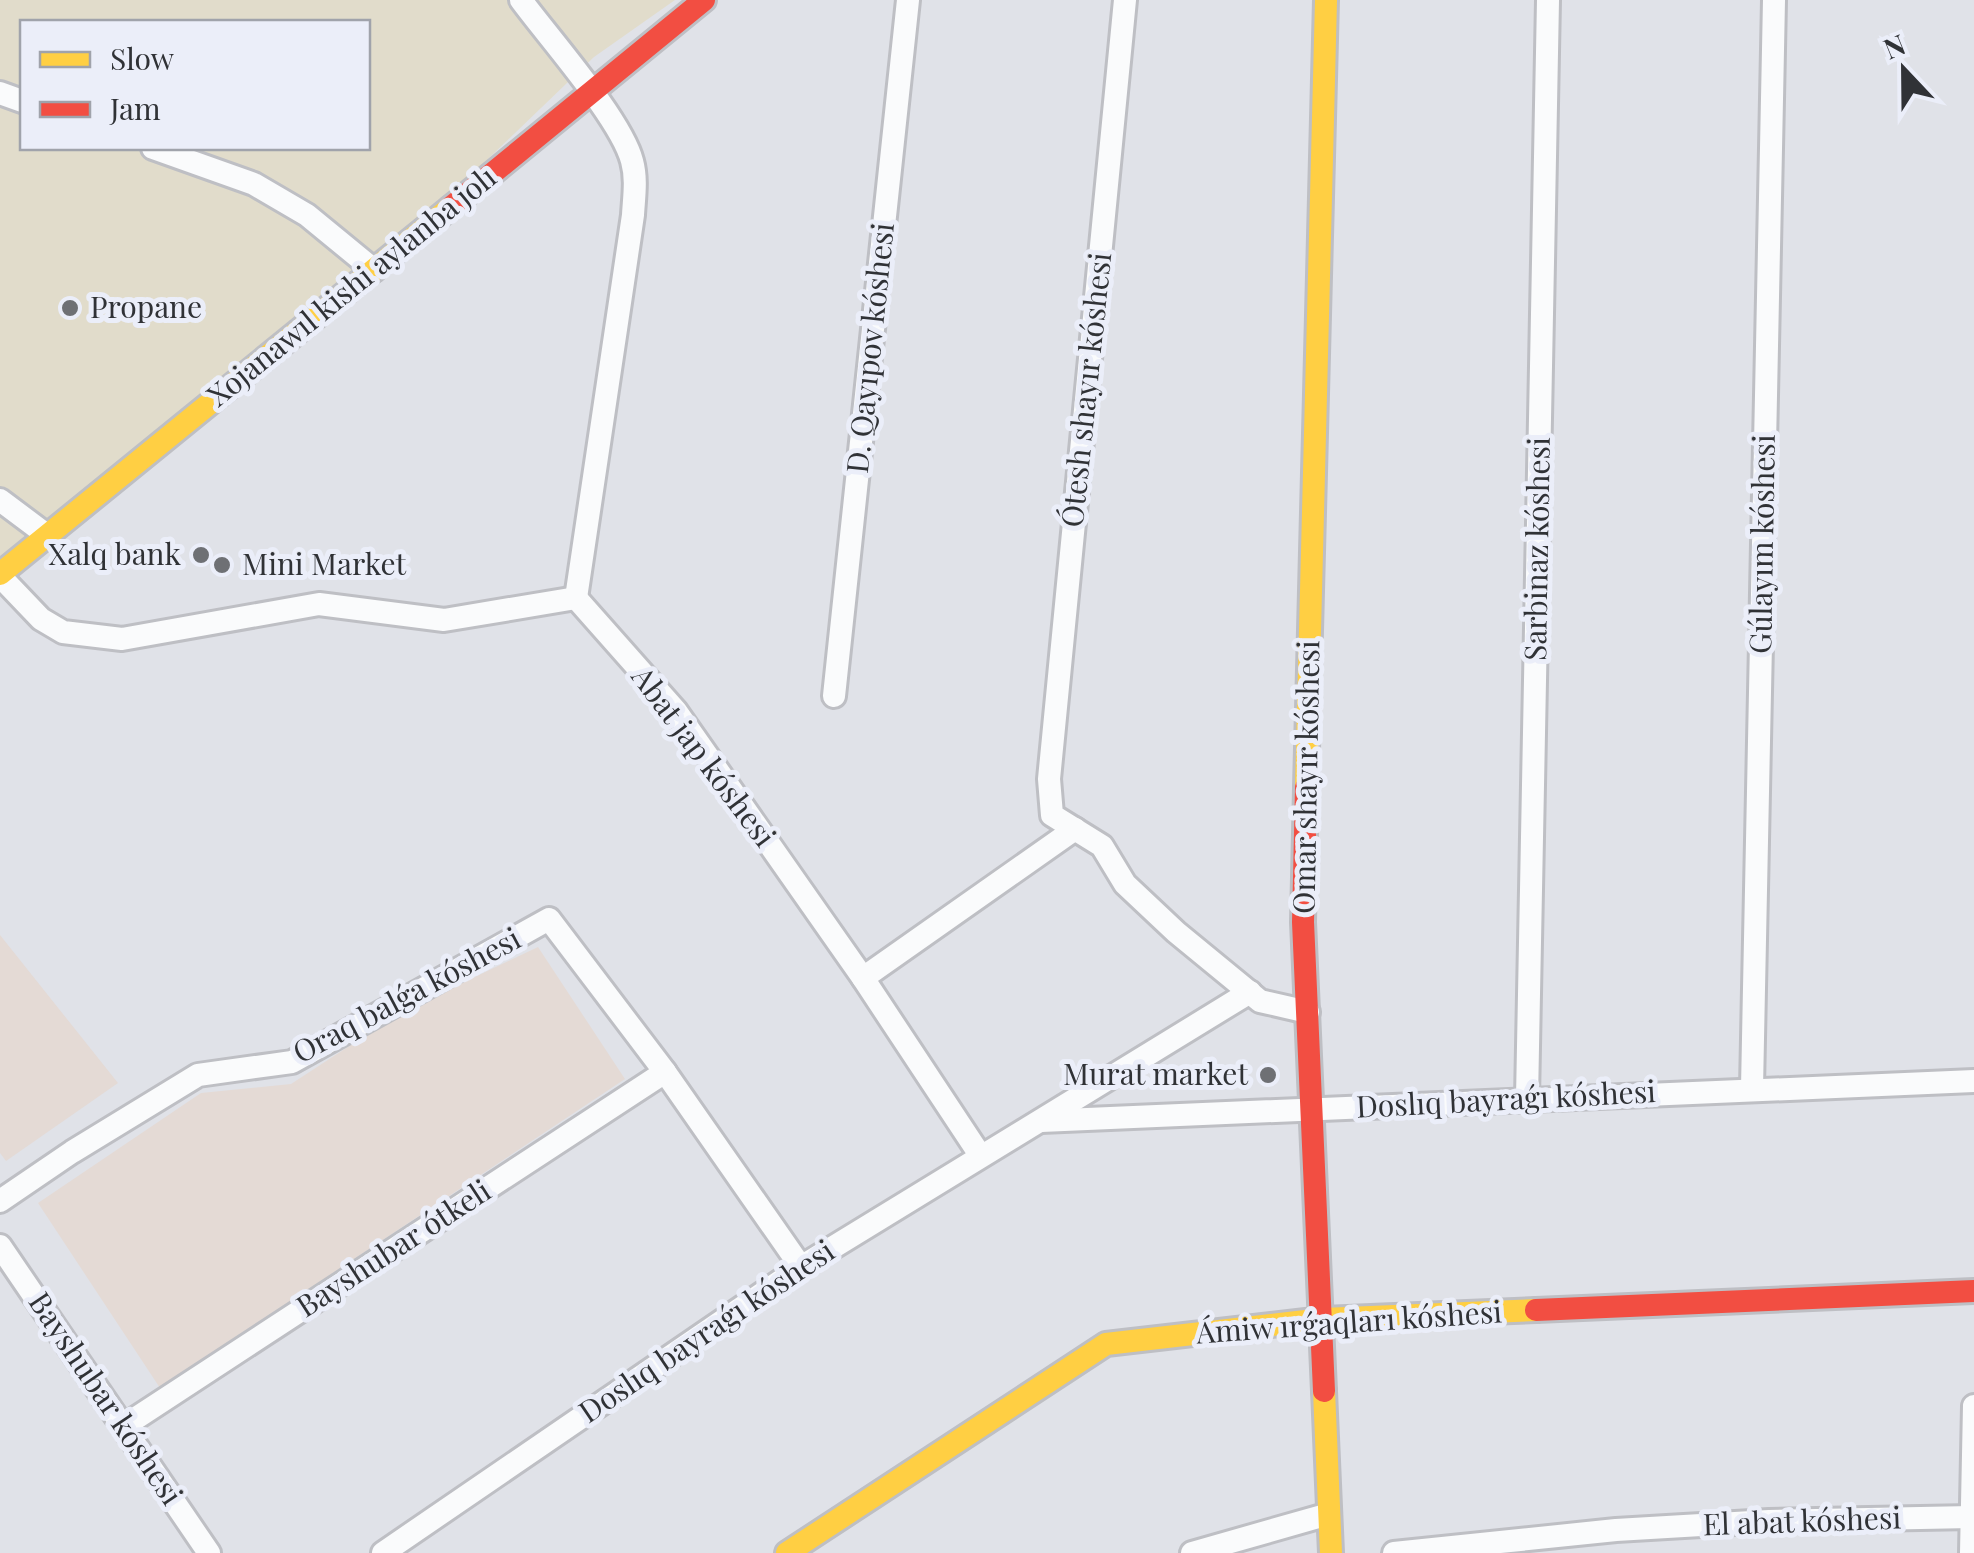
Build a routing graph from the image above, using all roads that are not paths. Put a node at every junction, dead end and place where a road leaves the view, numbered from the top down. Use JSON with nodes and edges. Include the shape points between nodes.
{"nodes":[{"id":1,"x":520,"y":0,"type":"edge"},
{"id":2,"x":704,"y":0,"type":"edge"},
{"id":3,"x":908,"y":0,"type":"edge"},
{"id":4,"x":1125,"y":0,"type":"edge"},
{"id":5,"x":1326,"y":0,"type":"edge"},
{"id":6,"x":1548,"y":0,"type":"edge"},
{"id":7,"x":1774,"y":0,"type":"edge"},
{"id":8,"x":590,"y":93,"type":"junction"},
{"id":9,"x":158,"y":150,"type":"edge"},
{"id":10,"x":374,"y":270,"type":"junction"},
{"id":11,"x":0,"y":500,"type":"edge"},
{"id":12,"x":48,"y":536,"type":"junction"},
{"id":13,"x":0,"y":575,"type":"edge"},
{"id":14,"x":576,"y":598,"type":"junction"},
{"id":15,"x":834,"y":696,"type":"dead end"},
{"id":16,"x":1074,"y":829,"type":"junction"},
{"id":17,"x":863,"y":978,"type":"junction"},
{"id":18,"x":1250,"y":992,"type":"junction"},
{"id":19,"x":1308,"y":1012,"type":"junction"},
{"id":20,"x":665,"y":1072,"type":"junction"},
{"id":21,"x":1974,"y":1081,"type":"edge"},
{"id":22,"x":1752,"y":1088,"type":"junction"},
{"id":23,"x":1528,"y":1099,"type":"junction"},
{"id":24,"x":1312,"y":1108,"type":"junction"},
{"id":25,"x":1037,"y":1121,"type":"junction"},
{"id":26,"x":980,"y":1155,"type":"junction"},
{"id":27,"x":0,"y":1201,"type":"edge"},
{"id":28,"x":0,"y":1246,"type":"edge"},
{"id":29,"x":801,"y":1267,"type":"junction"},
{"id":30,"x":1974,"y":1290,"type":"edge"},
{"id":31,"x":1323,"y":1319,"type":"junction"},
{"id":32,"x":1974,"y":1406,"type":"edge"},
{"id":33,"x":124,"y":1426,"type":"junction"},
{"id":34,"x":1329,"y":1514,"type":"junction"},
{"id":35,"x":1972,"y":1517,"type":"edge"},
{"id":36,"x":210,"y":1553,"type":"edge"},
{"id":37,"x":384,"y":1553,"type":"edge"},
{"id":38,"x":787,"y":1553,"type":"edge"},
{"id":39,"x":1192,"y":1553,"type":"edge"},
{"id":40,"x":1331,"y":1553,"type":"edge"},
{"id":41,"x":1394,"y":1553,"type":"edge"},
{"id":42,"x":1971,"y":1553,"type":"edge"}],
"edges":[{"from":1,"to":8,"type":"street"},
{"from":2,"to":8,"type":"street","name":"Xojanawıl kishi aylanba jolı"},
{"from":3,"to":15,"type":"street","name":"D. Qayıpov kóshesi"},
{"from":4,"to":16,"type":"street","name":"Ótesh shayır kóshesi","via":[[1049,779],[1052,815]]},
{"from":5,"to":19,"type":"street","name":"Omar shayır kóshesi","via":[[1304,922]]},
{"from":6,"to":23,"type":"street","name":"Sarbinaz kóshesi"},
{"from":7,"to":22,"type":"street","name":"Gúlayım kóshesi"},
{"from":8,"to":10,"type":"street","name":"Xojanawıl kishi aylanba jolı"},
{"from":8,"to":14,"type":"street","via":[[618,130],[636,177]]},
{"from":9,"to":10,"type":"street","via":[[254,184],[307,215]]},
{"from":10,"to":12,"type":"street","name":"Xojanawıl kishi aylanba jolı"},
{"from":11,"to":12,"type":"street"},
{"from":12,"to":13,"type":"street","name":"Xojanawıl kishi aylanba jolı"},
{"from":13,"to":14,"type":"street","via":[[62,632],[122,639],[320,604],[444,620]]},
{"from":14,"to":17,"type":"street","name":"Abat jap kóshesi","via":[[676,711]]},
{"from":16,"to":17,"type":"street"},
{"from":16,"to":18,"type":"street","via":[[1102,846],[1124,884]]},
{"from":17,"to":26,"type":"street","name":"Abat jap kóshesi"},
{"from":18,"to":19,"type":"street","via":[[1260,1001]]},
{"from":18,"to":25,"type":"street","name":"Doslıq bayraǵı kóshesi"},
{"from":19,"to":24,"type":"street","name":"Omar shayır kóshesi"},
{"from":20,"to":27,"type":"street","name":"Oraq balǵa kóshesi","via":[[549,919],[292,1062],[198,1075]]},
{"from":20,"to":29,"type":"street"},
{"from":20,"to":33,"type":"street","name":"Bayshubar ótkeli"},
{"from":21,"to":22,"type":"street","name":"Doslıq bayraǵı kóshesi"},
{"from":22,"to":23,"type":"street","name":"Doslıq bayraǵı kóshesi"},
{"from":23,"to":24,"type":"street","name":"Doslıq bayraǵı kóshesi"},
{"from":24,"to":25,"type":"street","name":"Doslıq bayraǵı kóshesi"},
{"from":24,"to":31,"type":"street","name":"Omar shayır kóshesi"},
{"from":25,"to":26,"type":"street","name":"Doslıq bayraǵı kóshesi"},
{"from":26,"to":29,"type":"street","name":"Doslıq bayraǵı kóshesi"},
{"from":28,"to":33,"type":"street","name":"Bayshubar kóshesi"},
{"from":29,"to":37,"type":"street","name":"Doslıq bayraǵı kóshesi"},
{"from":30,"to":31,"type":"street","name":"Ámiw ırǵaqları kóshesi"},
{"from":31,"to":34,"type":"street","name":"Omar shayır kóshesi"},
{"from":31,"to":38,"type":"street","name":"Ámiw ırǵaqları kóshesi","via":[[1106,1344]]},
{"from":32,"to":35,"type":"street"},
{"from":33,"to":36,"type":"street","name":"Bayshubar kóshesi"},
{"from":34,"to":39,"type":"street"},
{"from":34,"to":40,"type":"street","name":"Omar shayır kóshesi"},
{"from":35,"to":41,"type":"street","name":"El abat kóshesi","via":[[1616,1530]]},
{"from":35,"to":42,"type":"street"}]}
